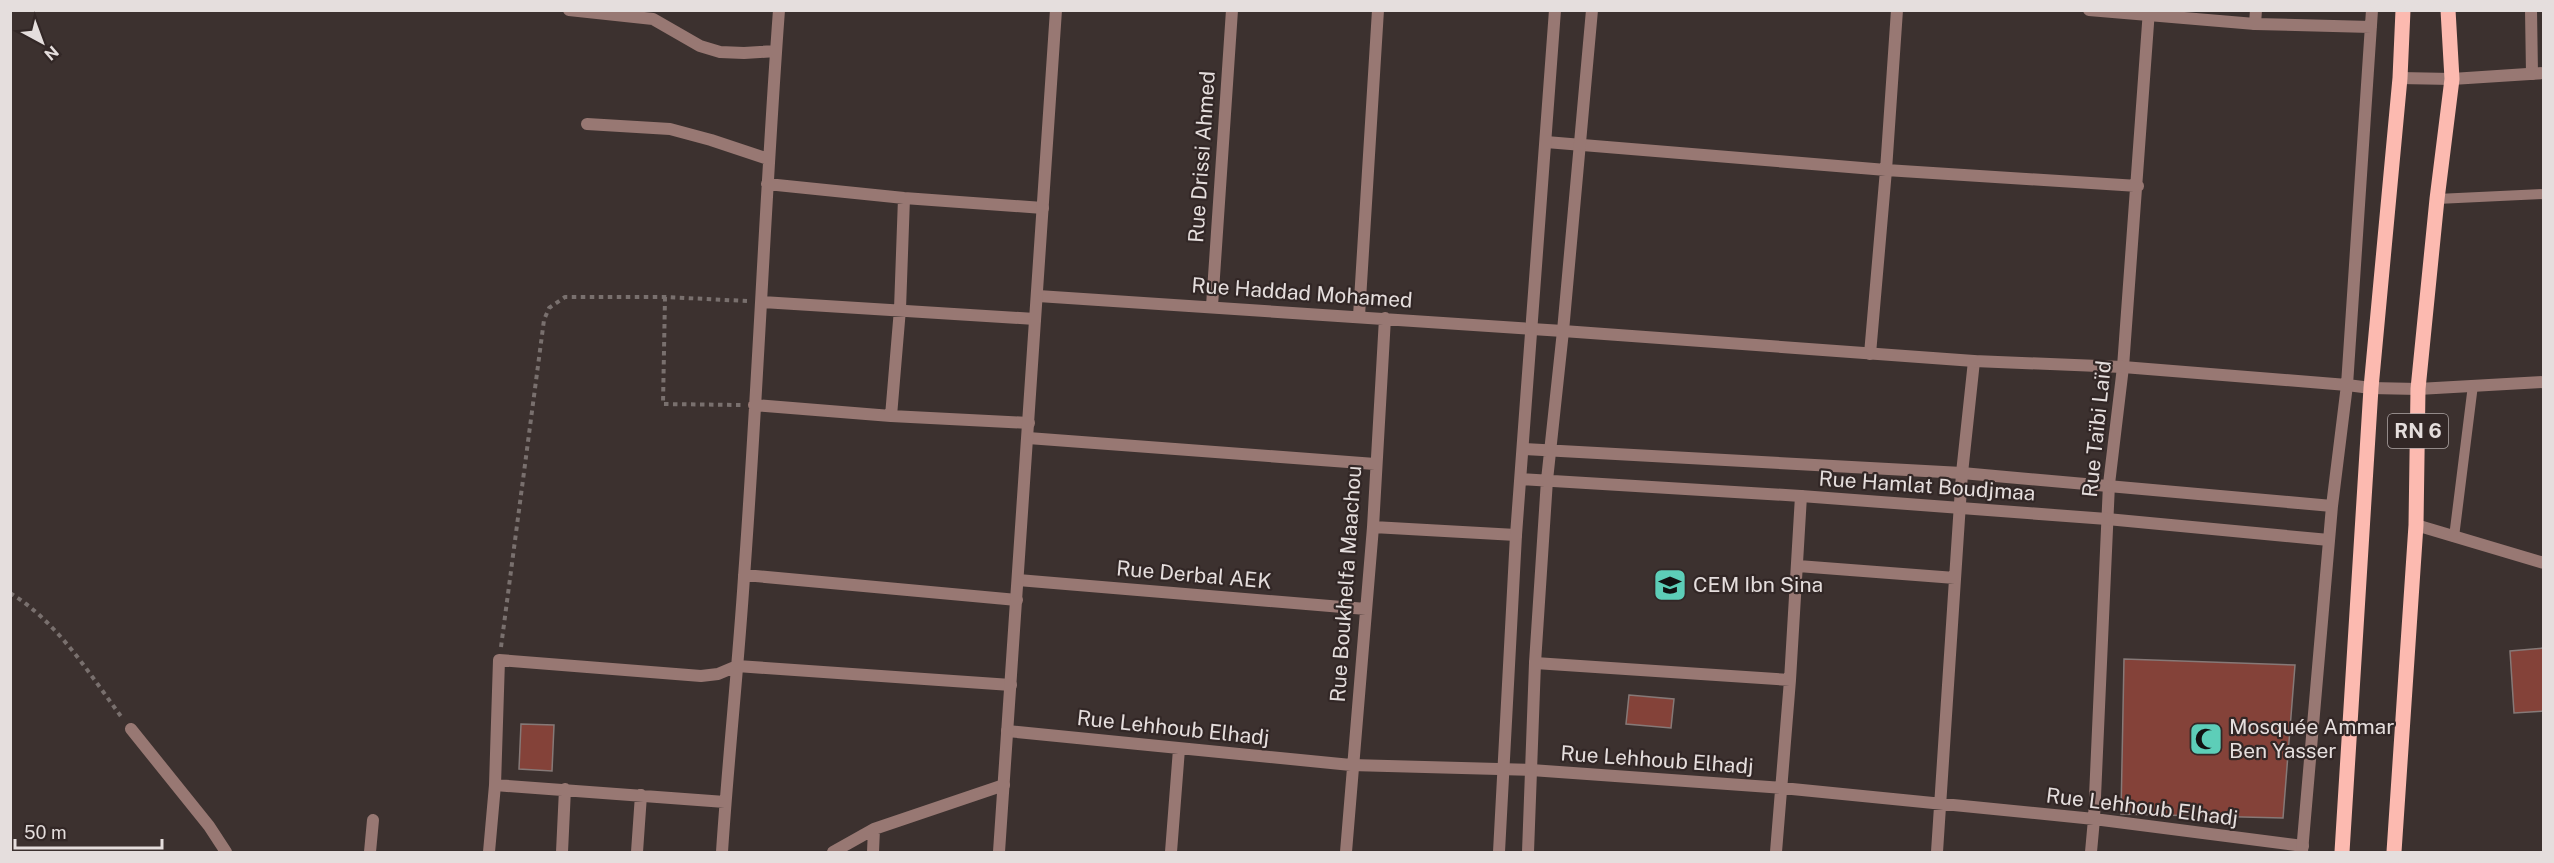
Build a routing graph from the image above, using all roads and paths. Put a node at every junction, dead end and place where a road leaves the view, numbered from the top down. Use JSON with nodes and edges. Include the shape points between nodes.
{"nodes":[{"id":1,"x":569,"y":10,"type":"edge"},
{"id":2,"x":780,"y":10,"type":"edge"},
{"id":3,"x":1056,"y":10,"type":"edge"},
{"id":4,"x":1232,"y":10,"type":"edge"},
{"id":5,"x":1378,"y":10,"type":"edge"},
{"id":6,"x":1555,"y":10,"type":"edge"},
{"id":7,"x":1592,"y":10,"type":"edge"},
{"id":8,"x":1897,"y":10,"type":"edge"},
{"id":9,"x":2089,"y":10,"type":"edge"},
{"id":10,"x":2256,"y":10,"type":"edge"},
{"id":11,"x":2372,"y":10,"type":"edge"},
{"id":12,"x":2403,"y":10,"type":"edge"},
{"id":13,"x":2448,"y":10,"type":"edge"},
{"id":14,"x":2530,"y":10,"type":"edge"},
{"id":15,"x":2149,"y":13,"type":"edge"},
{"id":16,"x":2254,"y":24,"type":"junction"},
{"id":17,"x":2371,"y":27,"type":"junction"},
{"id":18,"x":776,"y":51,"type":"junction"},
{"id":19,"x":2538,"y":73,"type":"edge"},
{"id":20,"x":2400,"y":78,"type":"junction"},
{"id":21,"x":2452,"y":79,"type":"junction"},
{"id":22,"x":587,"y":124,"type":"dead end"},
{"id":23,"x":1546,"y":142,"type":"junction"},
{"id":24,"x":1581,"y":145,"type":"junction"},
{"id":25,"x":768,"y":159,"type":"junction"},
{"id":26,"x":1886,"y":170,"type":"junction"},
{"id":27,"x":767,"y":184,"type":"junction"},
{"id":28,"x":2138,"y":186,"type":"junction"},
{"id":29,"x":2544,"y":194,"type":"edge"},
{"id":30,"x":904,"y":198,"type":"junction"},
{"id":31,"x":2437,"y":199,"type":"junction"},
{"id":32,"x":1044,"y":208,"type":"junction"},
{"id":33,"x":1038,"y":296,"type":"junction"},
{"id":34,"x":665,"y":297,"type":"junction"},
{"id":35,"x":762,"y":302,"type":"junction"},
{"id":36,"x":1212,"y":306,"type":"junction"},
{"id":37,"x":900,"y":309,"type":"junction"},
{"id":38,"x":1359,"y":316,"type":"junction"},
{"id":39,"x":1385,"y":318,"type":"junction"},
{"id":40,"x":1035,"y":319,"type":"junction"},
{"id":41,"x":1533,"y":329,"type":"junction"},
{"id":42,"x":1563,"y":331,"type":"junction"},
{"id":43,"x":1870,"y":354,"type":"junction"},
{"id":44,"x":1974,"y":361,"type":"junction"},
{"id":45,"x":2123,"y":367,"type":"junction"},
{"id":46,"x":2544,"y":382,"type":"edge"},
{"id":47,"x":2346,"y":385,"type":"junction"},
{"id":48,"x":2473,"y":386,"type":"junction"},
{"id":49,"x":2371,"y":388,"type":"junction"},
{"id":50,"x":2418,"y":389,"type":"junction"},
{"id":51,"x":754,"y":405,"type":"junction"},
{"id":52,"x":891,"y":416,"type":"junction"},
{"id":53,"x":1029,"y":423,"type":"junction"},
{"id":54,"x":1028,"y":438,"type":"junction"},
{"id":55,"x":1524,"y":449,"type":"junction"},
{"id":56,"x":1550,"y":451,"type":"junction"},
{"id":57,"x":1375,"y":465,"type":"junction"},
{"id":58,"x":1962,"y":473,"type":"junction"},
{"id":59,"x":1521,"y":479,"type":"junction"},
{"id":60,"x":1547,"y":480,"type":"junction"},
{"id":61,"x":2109,"y":484,"type":"junction"},
{"id":62,"x":1801,"y":496,"type":"junction"},
{"id":63,"x":2332,"y":506,"type":"junction"},
{"id":64,"x":1960,"y":509,"type":"junction"},
{"id":65,"x":2107,"y":519,"type":"junction"},
{"id":66,"x":2416,"y":525,"type":"junction"},
{"id":67,"x":1373,"y":527,"type":"junction"},
{"id":68,"x":1516,"y":535,"type":"junction"},
{"id":69,"x":2454,"y":537,"type":"junction"},
{"id":70,"x":2329,"y":540,"type":"junction"},
{"id":71,"x":2544,"y":563,"type":"edge"},
{"id":72,"x":1798,"y":566,"type":"junction"},
{"id":73,"x":744,"y":575,"type":"junction"},
{"id":74,"x":1955,"y":578,"type":"junction"},
{"id":75,"x":1018,"y":580,"type":"junction"},
{"id":76,"x":10,"y":593,"type":"edge"},
{"id":77,"x":1017,"y":600,"type":"junction"},
{"id":78,"x":1366,"y":609,"type":"junction"},
{"id":79,"x":499,"y":660,"type":"junction"},
{"id":80,"x":1535,"y":663,"type":"junction"},
{"id":81,"x":737,"y":666,"type":"junction"},
{"id":82,"x":1790,"y":680,"type":"junction"},
{"id":83,"x":1011,"y":685,"type":"junction"},
{"id":84,"x":131,"y":729,"type":"joint"},
{"id":85,"x":1007,"y":731,"type":"junction"},
{"id":86,"x":1179,"y":748,"type":"junction"},
{"id":87,"x":1351,"y":765,"type":"junction"},
{"id":88,"x":1503,"y":768,"type":"junction"},
{"id":89,"x":1531,"y":770,"type":"junction"},
{"id":90,"x":495,"y":784,"type":"junction"},
{"id":91,"x":1004,"y":785,"type":"junction"},
{"id":92,"x":1782,"y":788,"type":"junction"},
{"id":93,"x":566,"y":789,"type":"junction"},
{"id":94,"x":641,"y":795,"type":"junction"},
{"id":95,"x":726,"y":802,"type":"junction"},
{"id":96,"x":1940,"y":804,"type":"junction"},
{"id":97,"x":2094,"y":819,"type":"junction"},
{"id":98,"x":373,"y":820,"type":"dead end"},
{"id":99,"x":874,"y":828,"type":"junction"},
{"id":100,"x":2303,"y":849,"type":"edge"},
{"id":101,"x":226,"y":852,"type":"edge"},
{"id":102,"x":370,"y":852,"type":"edge"},
{"id":103,"x":489,"y":852,"type":"edge"},
{"id":104,"x":562,"y":852,"type":"edge"},
{"id":105,"x":637,"y":852,"type":"edge"},
{"id":106,"x":722,"y":852,"type":"edge"},
{"id":107,"x":832,"y":852,"type":"edge"},
{"id":108,"x":873,"y":852,"type":"edge"},
{"id":109,"x":999,"y":852,"type":"edge"},
{"id":110,"x":1171,"y":852,"type":"edge"},
{"id":111,"x":1346,"y":852,"type":"edge"},
{"id":112,"x":1499,"y":852,"type":"edge"},
{"id":113,"x":1528,"y":852,"type":"edge"},
{"id":114,"x":1776,"y":852,"type":"edge"},
{"id":115,"x":1937,"y":852,"type":"edge"},
{"id":116,"x":2091,"y":852,"type":"edge"},
{"id":117,"x":2342,"y":852,"type":"edge"},
{"id":118,"x":2394,"y":852,"type":"edge"}],
"edges":[{"from":1,"to":18,"type":"street","via":[[653,20],[700,46],[720,52]]},
{"from":2,"to":18,"type":"street"},
{"from":3,"to":32,"type":"street"},
{"from":4,"to":36,"type":"street","name":"Rue Drissi Ahmed"},
{"from":5,"to":38,"type":"street"},
{"from":6,"to":23,"type":"street"},
{"from":7,"to":24,"type":"street"},
{"from":8,"to":26,"type":"street"},
{"from":9,"to":15,"type":"street"},
{"from":10,"to":16,"type":"street"},
{"from":11,"to":17,"type":"street"},
{"from":12,"to":20,"type":"main road","number":"RN 6"},
{"from":13,"to":21,"type":"main road","number":"RN 6"},
{"from":14,"to":19,"type":"street"},
{"from":15,"to":16,"type":"street"},
{"from":15,"to":28,"type":"street","name":"Rue Taïbi Laïd"},
{"from":16,"to":17,"type":"street"},
{"from":17,"to":47,"type":"street"},
{"from":18,"to":25,"type":"street"},
{"from":19,"to":21,"type":"street"},
{"from":20,"to":21,"type":"street"},
{"from":20,"to":49,"type":"main road","number":"RN 6"},
{"from":21,"to":31,"type":"main road","number":"RN 6"},
{"from":22,"to":25,"type":"street","via":[[670,129]]},
{"from":23,"to":24,"type":"street"},
{"from":23,"to":41,"type":"street"},
{"from":24,"to":26,"type":"street"},
{"from":24,"to":42,"type":"street"},
{"from":25,"to":27,"type":"street"},
{"from":26,"to":28,"type":"street"},
{"from":26,"to":43,"type":"street"},
{"from":27,"to":30,"type":"street"},
{"from":27,"to":35,"type":"street"},
{"from":28,"to":45,"type":"street","name":"Rue Taïbi Laïd"},
{"from":29,"to":31,"type":"lane"},
{"from":30,"to":32,"type":"street"},
{"from":30,"to":37,"type":"street"},
{"from":31,"to":50,"type":"main road","number":"RN 6"},
{"from":32,"to":33,"type":"street"},
{"from":33,"to":36,"type":"street","name":"Rue Haddad Mohamed"},
{"from":33,"to":40,"type":"street"},
{"from":34,"to":35,"type":"path"},
{"from":34,"to":51,"type":"path","via":[[663,404]]},
{"from":34,"to":79,"type":"path","via":[[564,297],[549,308],[544,320]]},
{"from":35,"to":37,"type":"street"},
{"from":35,"to":51,"type":"street"},
{"from":36,"to":38,"type":"street","name":"Rue Haddad Mohamed"},
{"from":37,"to":40,"type":"street"},
{"from":37,"to":52,"type":"street"},
{"from":38,"to":39,"type":"street","name":"Rue Haddad Mohamed"},
{"from":39,"to":41,"type":"street","name":"Rue Haddad Mohamed"},
{"from":39,"to":57,"type":"street","name":"Rue Boukhelfa Maachou"},
{"from":40,"to":53,"type":"street"},
{"from":41,"to":42,"type":"street","name":"Rue Haddad Mohamed"},
{"from":41,"to":55,"type":"street"},
{"from":42,"to":43,"type":"street","name":"Rue Haddad Mohamed"},
{"from":42,"to":56,"type":"street"},
{"from":43,"to":44,"type":"street","name":"Rue Haddad Mohamed"},
{"from":44,"to":45,"type":"street","name":"Rue Haddad Mohamed"},
{"from":44,"to":58,"type":"street"},
{"from":45,"to":47,"type":"street","name":"Rue Haddad Mohamed"},
{"from":45,"to":61,"type":"street","name":"Rue Taïbi Laïd"},
{"from":46,"to":48,"type":"street","name":"Rue Haddad Mohamed"},
{"from":47,"to":49,"type":"street","name":"Rue Haddad Mohamed"},
{"from":47,"to":63,"type":"street"},
{"from":48,"to":50,"type":"street","name":"Rue Haddad Mohamed"},
{"from":48,"to":69,"type":"lane"},
{"from":49,"to":50,"type":"street","name":"Rue Haddad Mohamed"},
{"from":49,"to":117,"type":"main road","number":"RN 6"},
{"from":50,"to":66,"type":"main road","number":"RN 6"},
{"from":51,"to":52,"type":"street"},
{"from":51,"to":73,"type":"street"},
{"from":52,"to":53,"type":"street"},
{"from":53,"to":54,"type":"street"},
{"from":54,"to":57,"type":"street"},
{"from":54,"to":75,"type":"street"},
{"from":55,"to":56,"type":"street","name":"Rue Hamlat Boudjmaa"},
{"from":55,"to":59,"type":"street"},
{"from":56,"to":58,"type":"street","name":"Rue Hamlat Boudjmaa"},
{"from":56,"to":60,"type":"street"},
{"from":57,"to":67,"type":"street","name":"Rue Boukhelfa Maachou"},
{"from":58,"to":61,"type":"street","name":"Rue Hamlat Boudjmaa"},
{"from":58,"to":64,"type":"street"},
{"from":59,"to":60,"type":"street","name":"Rue Hamlat Boudjmaa"},
{"from":59,"to":68,"type":"street"},
{"from":60,"to":62,"type":"street","name":"Rue Hamlat Boudjmaa"},
{"from":60,"to":80,"type":"street"},
{"from":61,"to":63,"type":"street","name":"Rue Hamlat Boudjmaa"},
{"from":61,"to":65,"type":"street","name":"Rue Taïbi Laïd"},
{"from":62,"to":64,"type":"street","name":"Rue Hamlat Boudjmaa"},
{"from":62,"to":72,"type":"street"},
{"from":63,"to":70,"type":"street"},
{"from":64,"to":65,"type":"street","name":"Rue Hamlat Boudjmaa"},
{"from":64,"to":74,"type":"street"},
{"from":65,"to":70,"type":"street","name":"Rue Hamlat Boudjmaa"},
{"from":65,"to":97,"type":"street","name":"Rue Taïbi Laïd"},
{"from":66,"to":69,"type":"street"},
{"from":66,"to":118,"type":"main road","number":"RN 6"},
{"from":67,"to":68,"type":"street"},
{"from":67,"to":78,"type":"street","name":"Rue Boukhelfa Maachou"},
{"from":68,"to":88,"type":"street"},
{"from":69,"to":71,"type":"street"},
{"from":70,"to":100,"type":"street"},
{"from":72,"to":74,"type":"street"},
{"from":72,"to":82,"type":"street"},
{"from":73,"to":77,"type":"street"},
{"from":73,"to":81,"type":"street"},
{"from":74,"to":96,"type":"street"},
{"from":75,"to":77,"type":"street"},
{"from":75,"to":78,"type":"street","name":"Rue Derbal AEK"},
{"from":76,"to":84,"type":"path","via":[[28,604],[74,653]]},
{"from":77,"to":83,"type":"street"},
{"from":78,"to":87,"type":"street","name":"Rue Boukhelfa Maachou"},
{"from":79,"to":81,"type":"street","via":[[701,676]]},
{"from":79,"to":90,"type":"street"},
{"from":80,"to":82,"type":"street"},
{"from":80,"to":89,"type":"street"},
{"from":81,"to":83,"type":"street"},
{"from":81,"to":95,"type":"street"},
{"from":82,"to":92,"type":"street"},
{"from":83,"to":85,"type":"street"},
{"from":84,"to":101,"type":"street"},
{"from":85,"to":86,"type":"street","name":"Rue Lehhoub Elhadj"},
{"from":85,"to":91,"type":"street"},
{"from":86,"to":87,"type":"street","name":"Rue Lehhoub Elhadj"},
{"from":86,"to":110,"type":"street"},
{"from":87,"to":88,"type":"street","name":"Rue Lehhoub Elhadj"},
{"from":87,"to":111,"type":"street","name":"Rue Boukhelfa Maachou"},
{"from":88,"to":89,"type":"street","name":"Rue Lehhoub Elhadj"},
{"from":88,"to":112,"type":"street"},
{"from":89,"to":92,"type":"street","name":"Rue Lehhoub Elhadj"},
{"from":89,"to":113,"type":"street"},
{"from":90,"to":93,"type":"street"},
{"from":90,"to":103,"type":"street"},
{"from":91,"to":99,"type":"street"},
{"from":91,"to":109,"type":"street"},
{"from":92,"to":96,"type":"street","name":"Rue Lehhoub Elhadj"},
{"from":92,"to":114,"type":"street"},
{"from":93,"to":94,"type":"street"},
{"from":93,"to":104,"type":"street"},
{"from":94,"to":95,"type":"street"},
{"from":94,"to":105,"type":"street"},
{"from":95,"to":106,"type":"street"},
{"from":96,"to":97,"type":"street","name":"Rue Lehhoub Elhadj"},
{"from":96,"to":115,"type":"street"},
{"from":97,"to":100,"type":"street","name":"Rue Lehhoub Elhadj"},
{"from":97,"to":116,"type":"street","name":"Rue Taïbi Laïd"},
{"from":98,"to":102,"type":"street"},
{"from":99,"to":107,"type":"street"},
{"from":99,"to":108,"type":"street"}]}
